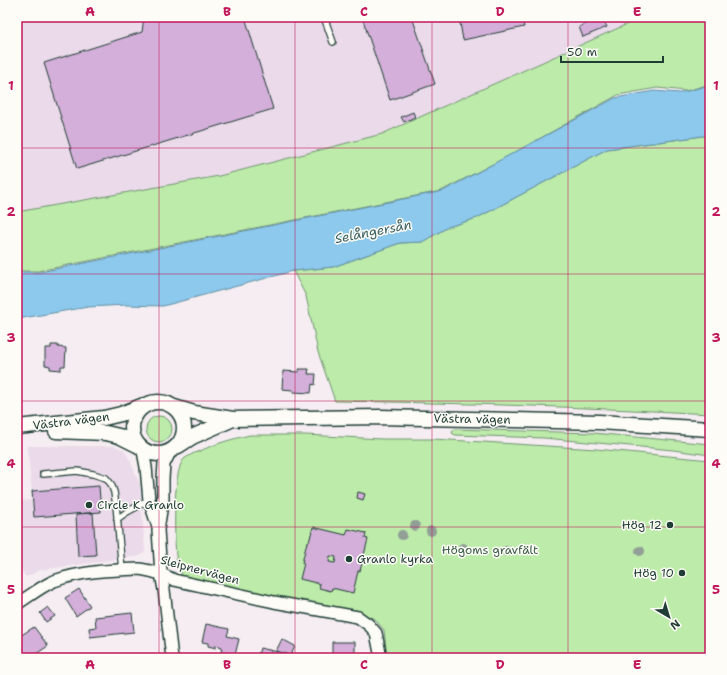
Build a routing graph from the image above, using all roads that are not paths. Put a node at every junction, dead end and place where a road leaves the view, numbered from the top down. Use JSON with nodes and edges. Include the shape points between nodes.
{"nodes":[{"id":1,"x":324,"y":17,"type":"edge"},
{"id":2,"x":333,"y":42,"type":"dead end"},
{"id":3,"x":148,"y":404,"type":"junction"},
{"id":4,"x":174,"y":407,"type":"junction"},
{"id":5,"x":233,"y":419,"type":"junction"},
{"id":6,"x":17,"y":429,"type":"edge"},
{"id":7,"x":710,"y":429,"type":"edge"},
{"id":8,"x":140,"y":448,"type":"junction"},
{"id":9,"x":174,"y":449,"type":"junction"},
{"id":10,"x":43,"y":474,"type":"dead end"},
{"id":11,"x":149,"y":500,"type":"junction"},
{"id":12,"x":117,"y":519,"type":"junction"},
{"id":13,"x":158,"y":530,"type":"junction"},
{"id":14,"x":122,"y":570,"type":"junction"},
{"id":15,"x":160,"y":573,"type":"junction"},
{"id":16,"x":17,"y":604,"type":"edge"},
{"id":17,"x":172,"y":658,"type":"edge"},
{"id":18,"x":381,"y":658,"type":"edge"}],
"edges":[{"from":1,"to":2,"type":"lane"},
{"from":3,"to":4,"type":"street","via":[[165,402]]},
{"from":3,"to":6,"type":"street","name":"Västra vägen","via":[[104,418]]},
{"from":3,"to":8,"type":"street","via":[[137,412],[132,424],[132,433]]},
{"from":4,"to":5,"type":"street","name":"Västra vägen"},
{"from":4,"to":9,"type":"street","via":[[182,416],[185,430]]},
{"from":5,"to":7,"type":"street","name":"Västra vägen","via":[[380,417],[599,422]]},
{"from":5,"to":9,"type":"street","name":"Västra vägen","via":[[192,437]]},
{"from":6,"to":8,"type":"street","name":"Västra vägen","via":[[106,433],[119,436]]},
{"from":8,"to":9,"type":"street","via":[[158,455]]},
{"from":8,"to":11,"type":"street","via":[[146,467]]},
{"from":9,"to":13,"type":"street","via":[[164,464],[163,498]]},
{"from":10,"to":12,"type":"lane","via":[[77,471],[106,478],[114,492]]},
{"from":11,"to":12,"type":"lane"},
{"from":11,"to":13,"type":"street"},
{"from":12,"to":14,"type":"lane"},
{"from":13,"to":15,"type":"street"},
{"from":14,"to":15,"type":"street","name":"Sleipnervägen","via":[[140,569]]},
{"from":14,"to":16,"type":"street","name":"Sleipnervägen","via":[[83,573],[53,582]]},
{"from":15,"to":17,"type":"street"},
{"from":15,"to":18,"type":"street","name":"Sleipnervägen","via":[[174,580],[358,617],[376,633]]}]}
